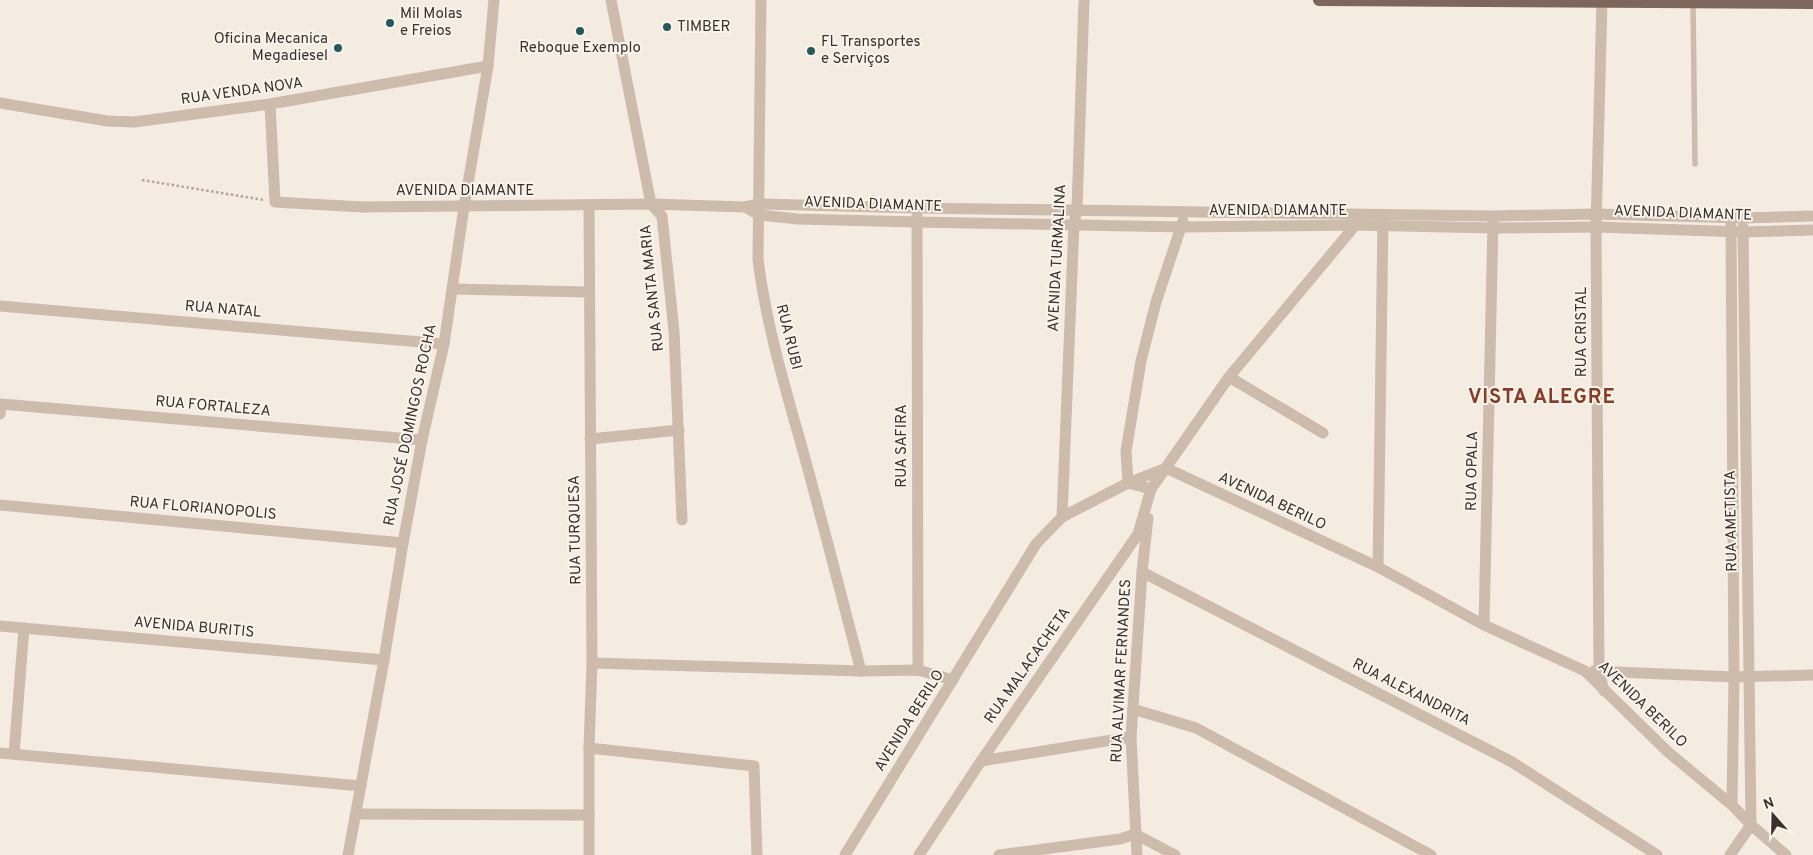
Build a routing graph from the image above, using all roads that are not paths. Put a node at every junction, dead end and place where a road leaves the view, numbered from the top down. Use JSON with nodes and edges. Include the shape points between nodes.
{"nodes":[{"id":1,"x":494,"y":0,"type":"edge"},
{"id":2,"x":611,"y":0,"type":"edge"},
{"id":3,"x":761,"y":0,"type":"edge"},
{"id":4,"x":1084,"y":0,"type":"edge"},
{"id":5,"x":1319,"y":0,"type":"edge"},
{"id":6,"x":1586,"y":0,"type":"edge"},
{"id":7,"x":1602,"y":1,"type":"junction"},
{"id":8,"x":1693,"y":3,"type":"junction"},
{"id":9,"x":1813,"y":3,"type":"edge"},
{"id":10,"x":488,"y":66,"type":"junction"},
{"id":11,"x":0,"y":103,"type":"edge"},
{"id":12,"x":270,"y":104,"type":"junction"},
{"id":13,"x":1695,"y":164,"type":"dead end"},
{"id":14,"x":652,"y":204,"type":"junction"},
{"id":15,"x":589,"y":205,"type":"junction"},
{"id":16,"x":464,"y":207,"type":"junction"},
{"id":17,"x":917,"y":208,"type":"junction"},
{"id":18,"x":759,"y":209,"type":"junction"},
{"id":19,"x":1077,"y":209,"type":"junction"},
{"id":20,"x":1185,"y":211,"type":"junction"},
{"id":21,"x":1364,"y":213,"type":"junction"},
{"id":22,"x":1382,"y":213,"type":"junction"},
{"id":23,"x":1597,"y":214,"type":"junction"},
{"id":24,"x":1494,"y":216,"type":"junction"},
{"id":25,"x":1813,"y":216,"type":"edge"},
{"id":26,"x":1737,"y":218,"type":"junction"},
{"id":27,"x":917,"y":222,"type":"junction"},
{"id":28,"x":1074,"y":224,"type":"junction"},
{"id":29,"x":1356,"y":226,"type":"junction"},
{"id":30,"x":1383,"y":226,"type":"junction"},
{"id":31,"x":1182,"y":227,"type":"junction"},
{"id":32,"x":1596,"y":227,"type":"junction"},
{"id":33,"x":1493,"y":228,"type":"junction"},
{"id":34,"x":1813,"y":230,"type":"edge"},
{"id":35,"x":1731,"y":232,"type":"junction"},
{"id":36,"x":1744,"y":232,"type":"junction"},
{"id":37,"x":453,"y":289,"type":"junction"},
{"id":38,"x":589,"y":292,"type":"junction"},
{"id":39,"x":0,"y":306,"type":"edge"},
{"id":40,"x":444,"y":344,"type":"junction"},
{"id":41,"x":1229,"y":377,"type":"junction"},
{"id":42,"x":1,"y":409,"type":"edge"},
{"id":43,"x":679,"y":430,"type":"junction"},
{"id":44,"x":1323,"y":433,"type":"dead end"},
{"id":45,"x":590,"y":439,"type":"junction"},
{"id":46,"x":422,"y":440,"type":"junction"},
{"id":47,"x":1166,"y":468,"type":"junction"},
{"id":48,"x":1128,"y":483,"type":"junction"},
{"id":49,"x":1151,"y":489,"type":"junction"},
{"id":50,"x":0,"y":505,"type":"edge"},
{"id":51,"x":1062,"y":517,"type":"junction"},
{"id":52,"x":682,"y":520,"type":"dead end"},
{"id":53,"x":402,"y":543,"type":"junction"},
{"id":54,"x":1378,"y":567,"type":"junction"},
{"id":55,"x":1142,"y":572,"type":"junction"},
{"id":56,"x":1484,"y":625,"type":"junction"},
{"id":57,"x":0,"y":626,"type":"edge"},
{"id":58,"x":24,"y":628,"type":"junction"},
{"id":59,"x":384,"y":660,"type":"junction"},
{"id":60,"x":592,"y":663,"type":"junction"},
{"id":61,"x":918,"y":670,"type":"junction"},
{"id":62,"x":861,"y":671,"type":"junction"},
{"id":63,"x":1585,"y":671,"type":"junction"},
{"id":64,"x":1599,"y":671,"type":"junction"},
{"id":65,"x":1813,"y":675,"type":"edge"},
{"id":66,"x":1734,"y":677,"type":"junction"},
{"id":67,"x":1748,"y":677,"type":"junction"},
{"id":68,"x":953,"y":680,"type":"junction"},
{"id":69,"x":1604,"y":692,"type":"junction"},
{"id":70,"x":1133,"y":709,"type":"junction"},
{"id":71,"x":1131,"y":737,"type":"junction"},
{"id":72,"x":589,"y":748,"type":"junction"},
{"id":73,"x":0,"y":753,"type":"edge"},
{"id":74,"x":14,"y":754,"type":"junction"},
{"id":75,"x":981,"y":760,"type":"junction"},
{"id":76,"x":361,"y":786,"type":"junction"},
{"id":77,"x":1732,"y":804,"type":"junction"},
{"id":78,"x":357,"y":814,"type":"junction"},
{"id":79,"x":589,"y":815,"type":"junction"},
{"id":80,"x":1751,"y":825,"type":"junction"},
{"id":81,"x":1135,"y":834,"type":"junction"},
{"id":82,"x":348,"y":855,"type":"edge"},
{"id":83,"x":589,"y":855,"type":"edge"},
{"id":84,"x":757,"y":855,"type":"edge"},
{"id":85,"x":845,"y":855,"type":"edge"},
{"id":86,"x":919,"y":855,"type":"edge"},
{"id":87,"x":999,"y":855,"type":"edge"},
{"id":88,"x":1136,"y":855,"type":"edge"},
{"id":89,"x":1175,"y":855,"type":"edge"},
{"id":90,"x":1431,"y":855,"type":"edge"},
{"id":91,"x":1657,"y":855,"type":"edge"},
{"id":92,"x":1730,"y":855,"type":"edge"},
{"id":93,"x":1786,"y":855,"type":"edge"}],
"edges":[{"from":1,"to":10,"type":"street","name":"RUA JOSÉ DOMINGOS ROCHA"},
{"from":2,"to":14,"type":"street","name":"RUA SANTA MARIA"},
{"from":3,"to":18,"type":"street","name":"RUA RUBI"},
{"from":4,"to":19,"type":"street","name":"AVENIDA TURMALINA"},
{"from":5,"to":6,"type":"main road"},
{"from":6,"to":7,"type":"main road"},
{"from":7,"to":8,"type":"main road"},
{"from":7,"to":23,"type":"street","name":"RUA CRISTAL"},
{"from":8,"to":9,"type":"main road"},
{"from":8,"to":13,"type":"lane"},
{"from":10,"to":12,"type":"street","name":"RUA VENDA NOVA"},
{"from":10,"to":16,"type":"street","name":"RUA JOSÉ DOMINGOS ROCHA"},
{"from":11,"to":12,"type":"street","name":"RUA VENDA NOVA","via":[[107,121],[134,122]]},
{"from":12,"to":16,"type":"street","name":"AVENIDA DIAMANTE","via":[[275,202],[362,207]]},
{"from":14,"to":15,"type":"street","name":"AVENIDA DIAMANTE"},
{"from":14,"to":18,"type":"street","name":"AVENIDA DIAMANTE"},
{"from":14,"to":43,"type":"street","name":"RUA SANTA MARIA","via":[[662,216],[674,331]]},
{"from":15,"to":16,"type":"street","name":"AVENIDA DIAMANTE"},
{"from":15,"to":38,"type":"street","name":"RUA TURQUESA"},
{"from":16,"to":37,"type":"street","name":"RUA JOSÉ DOMINGOS ROCHA"},
{"from":17,"to":18,"type":"street","name":"AVENIDA DIAMANTE"},
{"from":17,"to":19,"type":"street","name":"AVENIDA DIAMANTE"},
{"from":17,"to":27,"type":"street","name":"RUA SAFIRA"},
{"from":18,"to":27,"type":"street","name":"AVENIDA DIAMANTE","via":[[798,219]]},
{"from":18,"to":62,"type":"street","name":"RUA RUBI","via":[[758,259],[766,310]]},
{"from":19,"to":20,"type":"street","name":"AVENIDA DIAMANTE"},
{"from":19,"to":28,"type":"street","name":"AVENIDA TURMALINA"},
{"from":20,"to":21,"type":"street","name":"AVENIDA DIAMANTE"},
{"from":20,"to":31,"type":"street"},
{"from":21,"to":22,"type":"street","name":"AVENIDA DIAMANTE"},
{"from":21,"to":29,"type":"street"},
{"from":22,"to":24,"type":"street","name":"AVENIDA DIAMANTE"},
{"from":22,"to":30,"type":"street"},
{"from":23,"to":24,"type":"street","name":"AVENIDA DIAMANTE"},
{"from":23,"to":26,"type":"street","name":"AVENIDA DIAMANTE"},
{"from":23,"to":32,"type":"street","name":"RUA CRISTAL"},
{"from":24,"to":33,"type":"street","name":"RUA OPALA"},
{"from":25,"to":26,"type":"street","name":"AVENIDA DIAMANTE"},
{"from":26,"to":35,"type":"street","name":"RUA AMETISTA"},
{"from":26,"to":36,"type":"street","name":"RUA AMETISTA"},
{"from":27,"to":28,"type":"street","name":"AVENIDA DIAMANTE"},
{"from":27,"to":61,"type":"street","name":"RUA SAFIRA"},
{"from":28,"to":31,"type":"street","name":"AVENIDA DIAMANTE"},
{"from":28,"to":51,"type":"street","name":"AVENIDA TURMALINA"},
{"from":29,"to":30,"type":"street","name":"AVENIDA DIAMANTE"},
{"from":29,"to":31,"type":"street","name":"AVENIDA DIAMANTE"},
{"from":29,"to":41,"type":"street"},
{"from":30,"to":33,"type":"street","name":"AVENIDA DIAMANTE"},
{"from":30,"to":54,"type":"street"},
{"from":31,"to":48,"type":"street","via":[[1156,302],[1141,361],[1126,451]]},
{"from":32,"to":33,"type":"street","name":"AVENIDA DIAMANTE"},
{"from":32,"to":35,"type":"street","name":"AVENIDA DIAMANTE"},
{"from":32,"to":64,"type":"street","name":"RUA CRISTAL"},
{"from":33,"to":56,"type":"street","name":"RUA OPALA"},
{"from":34,"to":36,"type":"street","name":"AVENIDA DIAMANTE"},
{"from":35,"to":36,"type":"street","name":"AVENIDA DIAMANTE"},
{"from":35,"to":66,"type":"street","name":"RUA AMETISTA"},
{"from":36,"to":67,"type":"street","name":"RUA AMETISTA"},
{"from":37,"to":38,"type":"street"},
{"from":37,"to":40,"type":"street","name":"RUA JOSÉ DOMINGOS ROCHA"},
{"from":38,"to":45,"type":"street","name":"RUA TURQUESA"},
{"from":39,"to":40,"type":"street","name":"RUA NATAL"},
{"from":40,"to":46,"type":"street","name":"RUA JOSÉ DOMINGOS ROCHA"},
{"from":41,"to":44,"type":"street"},
{"from":41,"to":47,"type":"street"},
{"from":42,"to":46,"type":"street","name":"RUA FORTALEZA"},
{"from":43,"to":45,"type":"street"},
{"from":43,"to":52,"type":"street","name":"RUA SANTA MARIA"},
{"from":45,"to":60,"type":"street","name":"RUA TURQUESA"},
{"from":46,"to":53,"type":"street","name":"RUA JOSÉ DOMINGOS ROCHA"},
{"from":47,"to":48,"type":"street","name":"AVENIDA BERILO"},
{"from":47,"to":49,"type":"street"},
{"from":47,"to":54,"type":"street","name":"AVENIDA BERILO"},
{"from":48,"to":49,"type":"street"},
{"from":48,"to":51,"type":"street","name":"AVENIDA BERILO"},
{"from":49,"to":55,"type":"street","name":"RUA ALVIMAR FERNANDES"},
{"from":49,"to":75,"type":"street","name":"RUA MALACACHETA","via":[[1138,534]]},
{"from":50,"to":53,"type":"street","name":"RUA FLORIANOPOLIS"},
{"from":51,"to":68,"type":"street","name":"AVENIDA BERILO","via":[[1036,544]]},
{"from":53,"to":59,"type":"street","name":"RUA JOSÉ DOMINGOS ROCHA"},
{"from":54,"to":56,"type":"street","name":"AVENIDA BERILO"},
{"from":55,"to":70,"type":"street","name":"RUA ALVIMAR FERNANDES"},
{"from":55,"to":91,"type":"street","name":"RUA ALEXANDRITA","via":[[1512,762]]},
{"from":56,"to":63,"type":"street","name":"AVENIDA BERILO"},
{"from":57,"to":58,"type":"street","name":"AVENIDA BURITIS"},
{"from":58,"to":59,"type":"street","name":"AVENIDA BURITIS"},
{"from":58,"to":74,"type":"street"},
{"from":59,"to":76,"type":"street","name":"RUA JOSÉ DOMINGOS ROCHA"},
{"from":60,"to":62,"type":"street"},
{"from":60,"to":72,"type":"street","name":"RUA TURQUESA"},
{"from":61,"to":62,"type":"street"},
{"from":61,"to":68,"type":"street"},
{"from":63,"to":64,"type":"street"},
{"from":63,"to":69,"type":"street","name":"AVENIDA BERILO"},
{"from":64,"to":66,"type":"street"},
{"from":64,"to":69,"type":"street","name":"RUA CRISTAL"},
{"from":65,"to":67,"type":"street"},
{"from":66,"to":67,"type":"street"},
{"from":66,"to":77,"type":"street","name":"RUA AMETISTA"},
{"from":67,"to":80,"type":"street","name":"RUA AMETISTA"},
{"from":68,"to":85,"type":"street","name":"AVENIDA BERILO"},
{"from":69,"to":77,"type":"street","name":"AVENIDA BERILO","via":[[1668,752]]},
{"from":70,"to":71,"type":"street","name":"RUA ALVIMAR FERNANDES"},
{"from":70,"to":90,"type":"street","via":[[1196,728]]},
{"from":71,"to":75,"type":"street"},
{"from":71,"to":81,"type":"street","name":"RUA ALVIMAR FERNANDES"},
{"from":72,"to":79,"type":"street","name":"RUA TURQUESA"},
{"from":72,"to":84,"type":"street","via":[[754,766]]},
{"from":73,"to":74,"type":"street"},
{"from":74,"to":76,"type":"street"},
{"from":75,"to":86,"type":"street","name":"RUA MALACACHETA"},
{"from":76,"to":78,"type":"street","name":"RUA JOSÉ DOMINGOS ROCHA"},
{"from":77,"to":80,"type":"street","name":"AVENIDA BERILO"},
{"from":78,"to":79,"type":"street"},
{"from":78,"to":82,"type":"street","name":"RUA JOSÉ DOMINGOS ROCHA"},
{"from":79,"to":83,"type":"street","name":"RUA TURQUESA"},
{"from":80,"to":92,"type":"street"},
{"from":80,"to":93,"type":"street","name":"AVENIDA BERILO"},
{"from":81,"to":87,"type":"street","via":[[1120,839]]},
{"from":81,"to":88,"type":"street","name":"RUA ALVIMAR FERNANDES"},
{"from":81,"to":89,"type":"street"}]}
